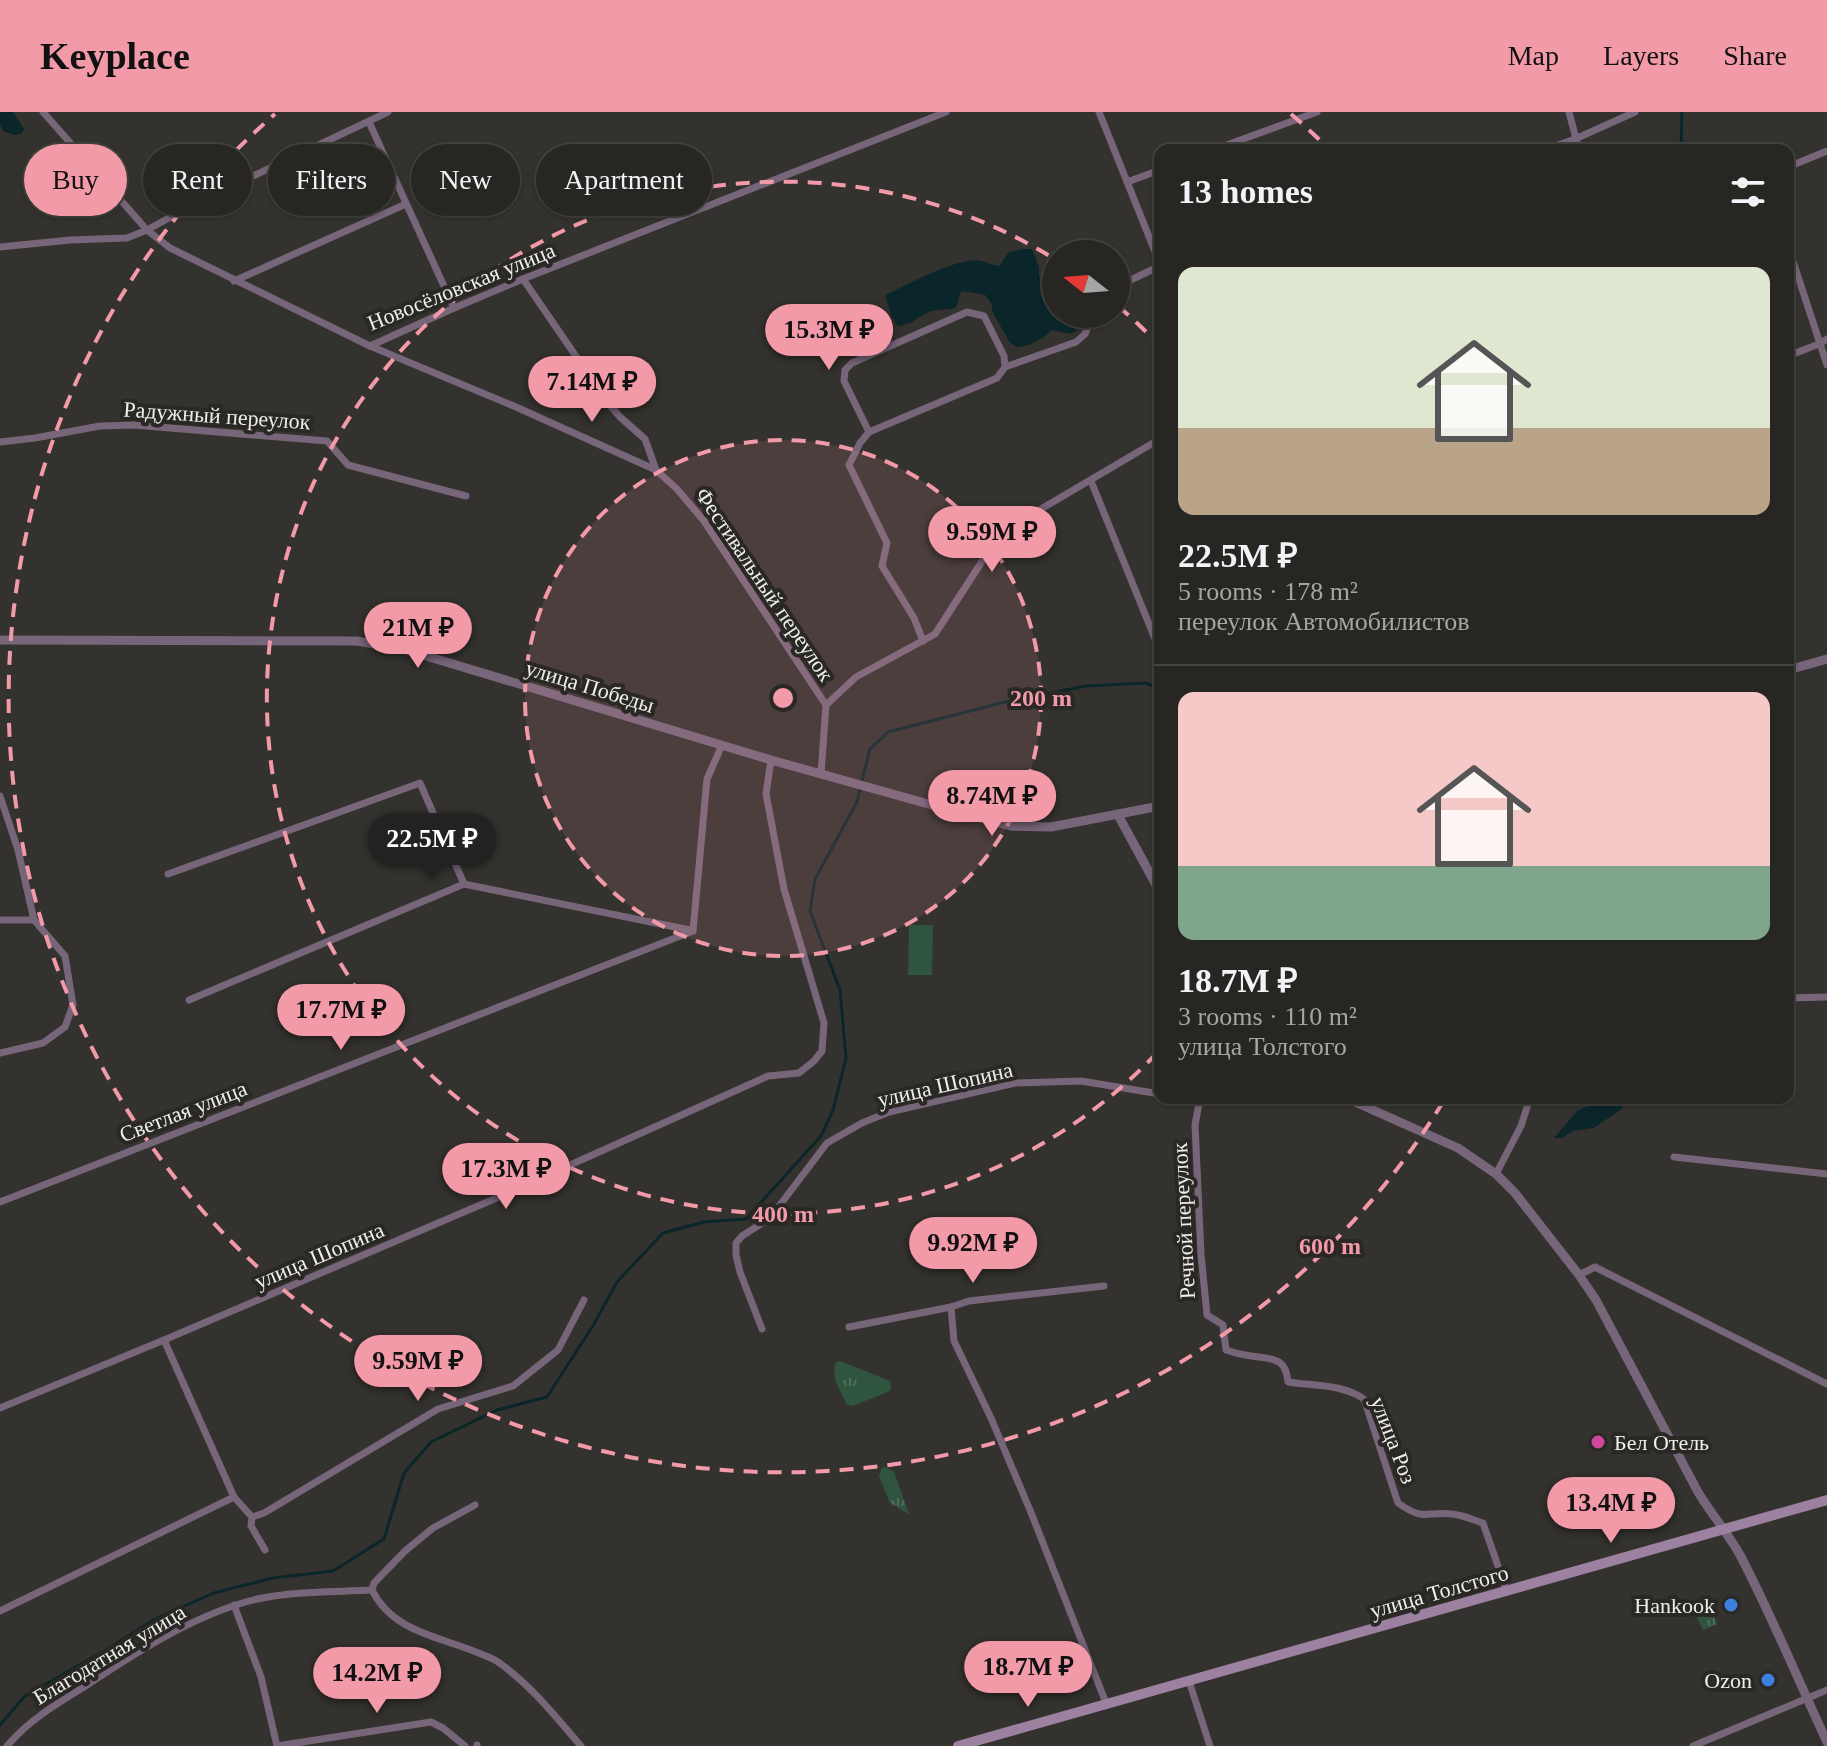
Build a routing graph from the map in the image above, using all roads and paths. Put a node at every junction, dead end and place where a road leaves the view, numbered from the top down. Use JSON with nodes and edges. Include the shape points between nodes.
{"nodes":[{"id":1,"x":43,"y":112,"type":"edge"},
{"id":2,"x":388,"y":112,"type":"edge"},
{"id":3,"x":946,"y":112,"type":"edge"},
{"id":4,"x":1099,"y":112,"type":"edge"},
{"id":5,"x":1317,"y":112,"type":"edge"},
{"id":6,"x":1569,"y":112,"type":"edge"},
{"id":7,"x":1635,"y":112,"type":"edge"},
{"id":8,"x":369,"y":122,"type":"junction"},
{"id":9,"x":1575,"y":139,"type":"junction"},
{"id":10,"x":1229,"y":144,"type":"edge"},
{"id":11,"x":1561,"y":144,"type":"edge"},
{"id":12,"x":1577,"y":144,"type":"edge"},
{"id":13,"x":1827,"y":151,"type":"edge"},
{"id":14,"x":1794,"y":165,"type":"edge"},
{"id":15,"x":1154,"y":172,"type":"edge"},
{"id":16,"x":1127,"y":182,"type":"junction"},
{"id":17,"x":406,"y":204,"type":"junction"},
{"id":18,"x":147,"y":230,"type":"junction"},
{"id":19,"x":0,"y":247,"type":"edge"},
{"id":20,"x":1154,"y":250,"type":"edge"},
{"id":21,"x":1794,"y":262,"type":"edge"},
{"id":22,"x":1154,"y":268,"type":"edge"},
{"id":23,"x":523,"y":279,"type":"junction"},
{"id":24,"x":1130,"y":280,"type":"edge"},
{"id":25,"x":234,"y":281,"type":"junction"},
{"id":26,"x":454,"y":308,"type":"junction"},
{"id":27,"x":1088,"y":328,"type":"edge"},
{"id":28,"x":1823,"y":342,"type":"edge"},
{"id":29,"x":370,"y":346,"type":"junction"},
{"id":30,"x":1794,"y":354,"type":"edge"},
{"id":31,"x":1827,"y":365,"type":"edge"},
{"id":32,"x":1005,"y":367,"type":"junction"},
{"id":33,"x":869,"y":432,"type":"junction"},
{"id":34,"x":0,"y":442,"type":"edge"},
{"id":35,"x":1154,"y":443,"type":"edge"},
{"id":36,"x":656,"y":470,"type":"junction"},
{"id":37,"x":1091,"y":481,"type":"junction"},
{"id":38,"x":466,"y":496,"type":"dead end"},
{"id":39,"x":1154,"y":624,"type":"edge"},
{"id":40,"x":1149,"y":627,"type":"junction"},
{"id":41,"x":1154,"y":638,"type":"edge"},
{"id":42,"x":0,"y":640,"type":"edge"},
{"id":43,"x":923,"y":641,"type":"junction"},
{"id":44,"x":1827,"y":659,"type":"edge"},
{"id":45,"x":1794,"y":668,"type":"edge"},
{"id":46,"x":826,"y":705,"type":"junction"},
{"id":47,"x":722,"y":745,"type":"junction"},
{"id":48,"x":771,"y":760,"type":"junction"},
{"id":49,"x":821,"y":774,"type":"junction"},
{"id":50,"x":0,"y":796,"type":"edge"},
{"id":51,"x":1154,"y":807,"type":"edge"},
{"id":52,"x":1118,"y":815,"type":"junction"},
{"id":53,"x":168,"y":874,"type":"dead end"},
{"id":54,"x":1154,"y":881,"type":"edge"},
{"id":55,"x":464,"y":884,"type":"junction"},
{"id":56,"x":0,"y":920,"type":"edge"},
{"id":57,"x":34,"y":920,"type":"junction"},
{"id":58,"x":693,"y":931,"type":"junction"},
{"id":59,"x":1827,"y":997,"type":"edge"},
{"id":60,"x":1794,"y":998,"type":"edge"},
{"id":61,"x":189,"y":1000,"type":"dead end"},
{"id":62,"x":0,"y":1053,"type":"edge"},
{"id":63,"x":1154,"y":1093,"type":"edge"},
{"id":64,"x":1199,"y":1104,"type":"edge"},
{"id":65,"x":1359,"y":1104,"type":"edge"},
{"id":66,"x":1528,"y":1104,"type":"edge"},
{"id":67,"x":1674,"y":1157,"type":"dead end"},
{"id":68,"x":1496,"y":1174,"type":"junction"},
{"id":69,"x":1827,"y":1174,"type":"edge"},
{"id":70,"x":0,"y":1202,"type":"edge"},
{"id":71,"x":1579,"y":1275,"type":"junction"},
{"id":72,"x":1104,"y":1286,"type":"dead end"},
{"id":73,"x":584,"y":1300,"type":"dead end"},
{"id":74,"x":951,"y":1307,"type":"junction"},
{"id":75,"x":849,"y":1327,"type":"dead end"},
{"id":76,"x":762,"y":1329,"type":"dead end"},
{"id":77,"x":164,"y":1340,"type":"junction"},
{"id":78,"x":1288,"y":1382,"type":"joint"},
{"id":79,"x":1827,"y":1384,"type":"edge"},
{"id":80,"x":0,"y":1408,"type":"edge"},
{"id":81,"x":234,"y":1497,"type":"junction"},
{"id":82,"x":1827,"y":1500,"type":"edge"},
{"id":83,"x":475,"y":1505,"type":"dead end"},
{"id":84,"x":252,"y":1517,"type":"junction"},
{"id":85,"x":1724,"y":1529,"type":"junction"},
{"id":86,"x":265,"y":1550,"type":"dead end"},
{"id":87,"x":372,"y":1590,"type":"junction"},
{"id":88,"x":1507,"y":1592,"type":"junction"},
{"id":89,"x":234,"y":1605,"type":"junction"},
{"id":90,"x":0,"y":1611,"type":"edge"},
{"id":91,"x":1189,"y":1681,"type":"junction"},
{"id":92,"x":1827,"y":1690,"type":"edge"},
{"id":93,"x":1806,"y":1698,"type":"junction"},
{"id":94,"x":1106,"y":1703,"type":"junction"},
{"id":95,"x":1827,"y":1742,"type":"edge"},
{"id":96,"x":7,"y":1746,"type":"edge"},
{"id":97,"x":465,"y":1746,"type":"edge"},
{"id":98,"x":581,"y":1746,"type":"edge"},
{"id":99,"x":958,"y":1746,"type":"edge"},
{"id":100,"x":1210,"y":1746,"type":"edge"},
{"id":101,"x":1693,"y":1746,"type":"edge"}],
"edges":[{"from":1,"to":18,"type":"street","name":"Новосёловская улица"},
{"from":2,"to":8,"type":"street"},
{"from":3,"to":23,"type":"street","name":"Новосёловская улица"},
{"from":4,"to":16,"type":"street"},
{"from":5,"to":10,"type":"street"},
{"from":6,"to":9,"type":"street"},
{"from":7,"to":9,"type":"street"},
{"from":8,"to":17,"type":"street"},
{"from":8,"to":18,"type":"street"},
{"from":9,"to":11,"type":"street"},
{"from":9,"to":12,"type":"street"},
{"from":13,"to":14,"type":"street"},
{"from":15,"to":16,"type":"street"},
{"from":16,"to":20,"type":"street"},
{"from":17,"to":25,"type":"street"},
{"from":17,"to":26,"type":"street"},
{"from":18,"to":19,"type":"street","via":[[127,238]]},
{"from":18,"to":25,"type":"street","name":"Новосёловская улица"},
{"from":21,"to":28,"type":"street"},
{"from":22,"to":24,"type":"street"},
{"from":23,"to":26,"type":"street","name":"Новосёловская улица"},
{"from":23,"to":36,"type":"street","name":"Фестивальный переулок","via":[[608,403],[645,439]]},
{"from":25,"to":29,"type":"street","name":"Новосёловская улица"},
{"from":26,"to":29,"type":"street","name":"Новосёловская улица"},
{"from":27,"to":32,"type":"street","via":[[1076,342]]},
{"from":28,"to":30,"type":"street"},
{"from":28,"to":31,"type":"street"},
{"from":29,"to":36,"type":"street","name":"Фестивальный переулок"},
{"from":32,"to":33,"type":"street","via":[[997,378]]},
{"from":32,"to":33,"type":"street","via":[[984,316],[967,312],[852,363],[844,381]]},
{"from":33,"to":43,"type":"street","via":[[849,465],[887,543],[882,566]]},
{"from":34,"to":38,"type":"street","name":"Радужный переулок","via":[[134,425],[327,441],[348,465]]},
{"from":35,"to":37,"type":"street"},
{"from":36,"to":46,"type":"street","name":"Фестивальный переулок","via":[[704,521]]},
{"from":37,"to":40,"type":"street"},
{"from":37,"to":43,"type":"street","via":[[1024,519],[994,543],[935,634]]},
{"from":39,"to":40,"type":"street"},
{"from":40,"to":41,"type":"street"},
{"from":42,"to":47,"type":"street","name":"улица Победы","via":[[357,641],[403,649]]},
{"from":43,"to":46,"type":"street","via":[[856,677]]},
{"from":44,"to":45,"type":"street"},
{"from":46,"to":49,"type":"street","name":"Фестивальный переулок"},
{"from":47,"to":48,"type":"street","name":"улица Победы"},
{"from":47,"to":58,"type":"street","via":[[707,779]]},
{"from":48,"to":49,"type":"street","name":"улица Победы"},
{"from":48,"to":77,"type":"street","name":"улица Шопина","via":[[766,794],[784,889],[824,1023],[822,1051],[814,1061],[799,1073],[768,1076]]},
{"from":49,"to":52,"type":"street","name":"улица Победы","via":[[1011,826],[1051,827]]},
{"from":50,"to":57,"type":"street"},
{"from":51,"to":52,"type":"street","name":"улица Победы"},
{"from":52,"to":54,"type":"street"},
{"from":53,"to":55,"type":"street","via":[[420,783]]},
{"from":55,"to":58,"type":"street"},
{"from":55,"to":61,"type":"street"},
{"from":56,"to":57,"type":"street"},
{"from":57,"to":62,"type":"street","via":[[65,956],[73,1005],[65,1027],[43,1043]]},
{"from":58,"to":70,"type":"street","name":"Светлая улица"},
{"from":59,"to":60,"type":"street"},
{"from":63,"to":76,"type":"street","name":"улица Шопина","via":[[1081,1081],[1015,1083],[889,1112],[827,1143],[770,1218],[736,1243],[740,1272]]},
{"from":64,"to":78,"type":"street","name":"Речной переулок","via":[[1195,1125],[1207,1315],[1223,1325],[1226,1350],[1276,1360]]},
{"from":65,"to":68,"type":"street","via":[[1458,1148]]},
{"from":66,"to":68,"type":"street"},
{"from":67,"to":69,"type":"street"},
{"from":68,"to":71,"type":"street"},
{"from":71,"to":79,"type":"street","via":[[1595,1267]]},
{"from":71,"to":85,"type":"street","via":[[1698,1492]]},
{"from":72,"to":74,"type":"street"},
{"from":73,"to":84,"type":"street","via":[[558,1350],[513,1386],[438,1409]]},
{"from":74,"to":75,"type":"street"},
{"from":74,"to":94,"type":"street","via":[[954,1341],[1030,1510]]},
{"from":77,"to":80,"type":"street","name":"улица Шопина"},
{"from":77,"to":81,"type":"street"},
{"from":78,"to":88,"type":"street","name":"улица Роз","via":[[1354,1392],[1364,1399],[1398,1503],[1412,1513],[1453,1514],[1483,1523]]},
{"from":81,"to":84,"type":"street"},
{"from":81,"to":90,"type":"street"},
{"from":82,"to":85,"type":"main road","name":"улица Толстого"},
{"from":83,"to":87,"type":"street","via":[[433,1528]]},
{"from":84,"to":86,"type":"street","via":[[251,1526]]},
{"from":85,"to":88,"type":"main road","name":"улица Толстого"},
{"from":85,"to":93,"type":"street"},
{"from":87,"to":89,"type":"street","name":"Благодатная улица","via":[[283,1595]]},
{"from":87,"to":98,"type":"street","via":[[396,1620],[496,1660],[530,1687]]},
{"from":88,"to":91,"type":"main road","name":"улица Толстого"},
{"from":89,"to":96,"type":"street","name":"Благодатная улица","via":[[101,1676],[19,1731]]},
{"from":89,"to":97,"type":"street","via":[[261,1677],[277,1746],[431,1722]]},
{"from":91,"to":94,"type":"main road","name":"улица Толстого"},
{"from":91,"to":100,"type":"street"},
{"from":92,"to":93,"type":"street"},
{"from":93,"to":95,"type":"street"},
{"from":93,"to":101,"type":"street"},
{"from":94,"to":99,"type":"main road","name":"улица Толстого"}]}
